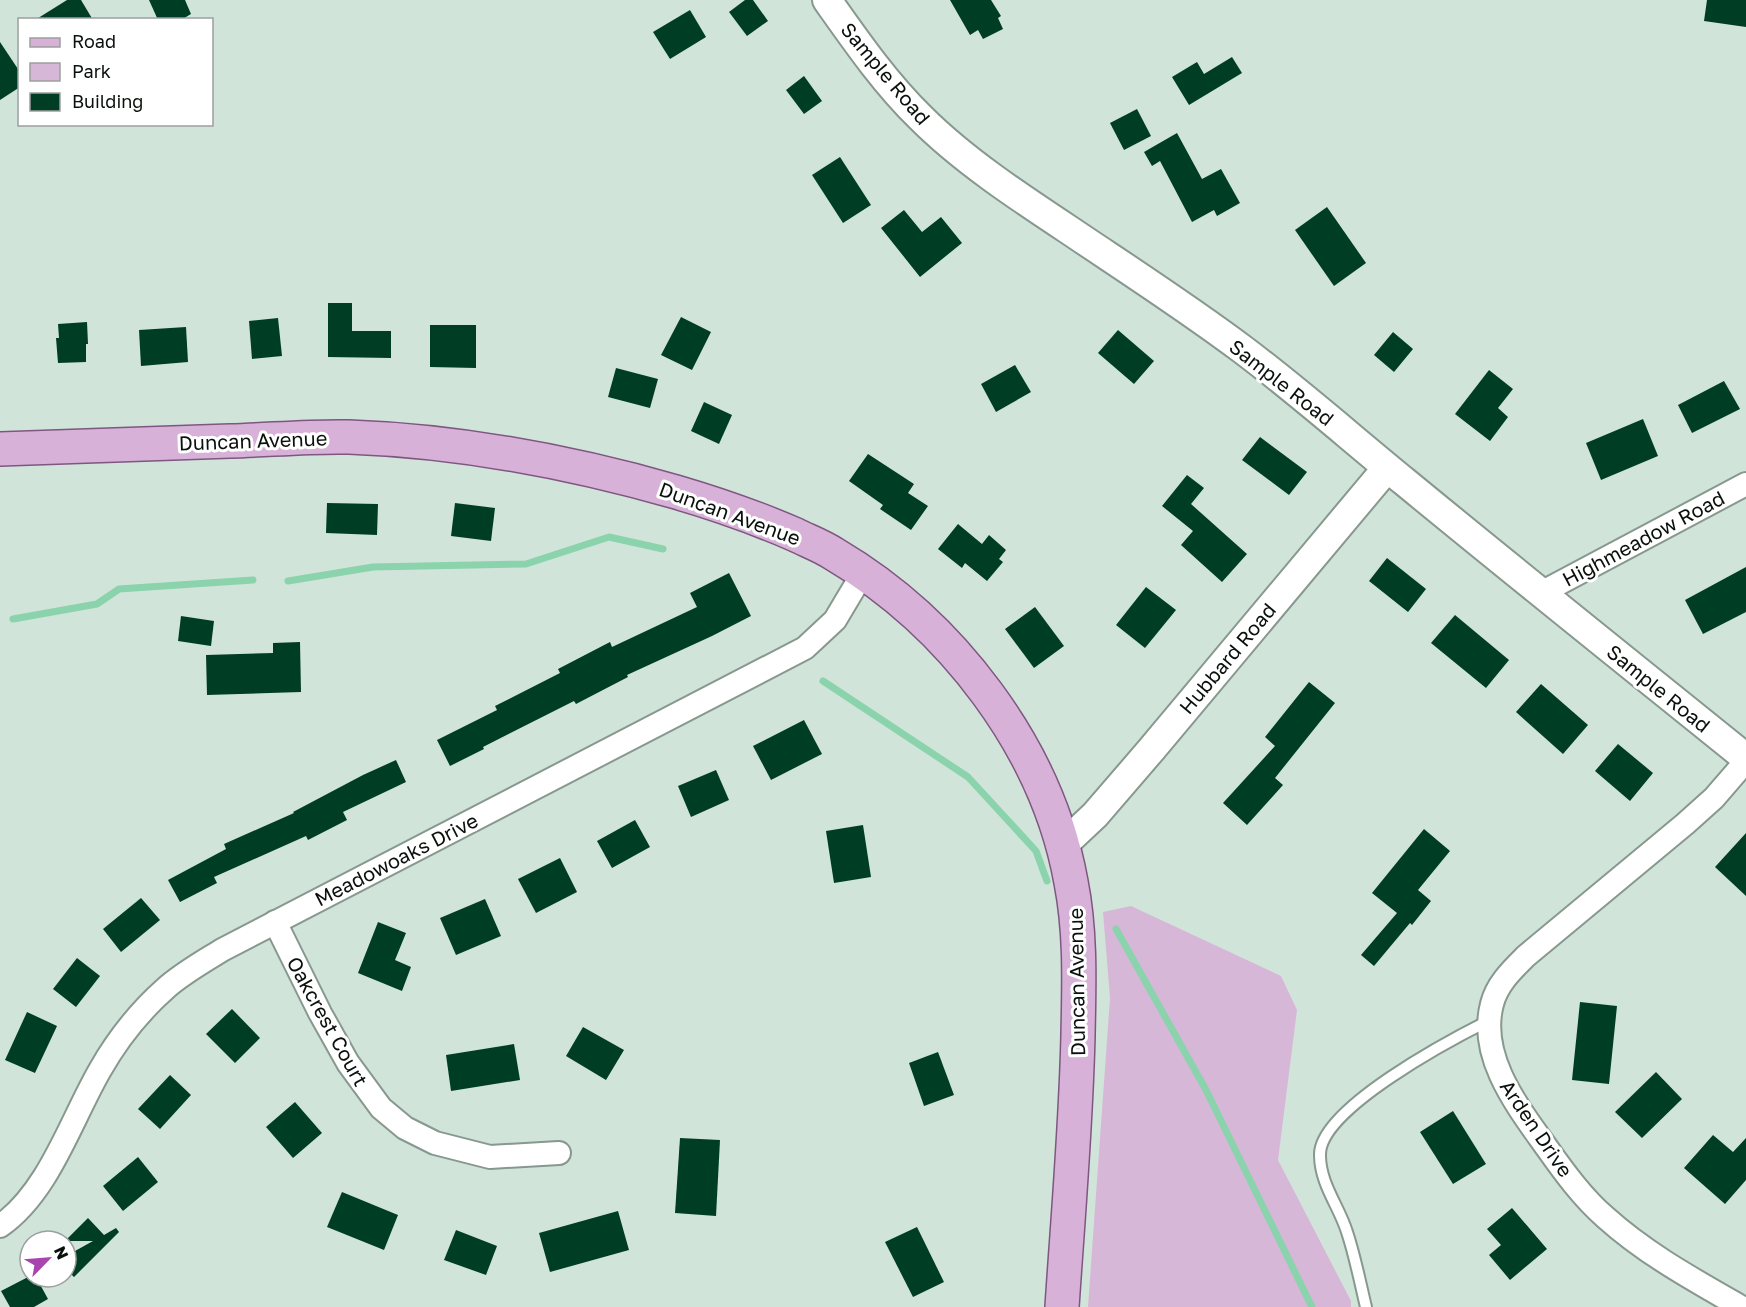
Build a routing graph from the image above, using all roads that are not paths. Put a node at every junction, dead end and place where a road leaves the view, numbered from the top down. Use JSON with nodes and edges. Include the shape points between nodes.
{"nodes":[{"id":1,"x":827,"y":0,"type":"edge"},
{"id":2,"x":0,"y":449,"type":"edge"},
{"id":3,"x":1387,"y":468,"type":"junction"},
{"id":4,"x":1746,"y":484,"type":"edge"},
{"id":5,"x":863,"y":573,"type":"junction"},
{"id":6,"x":1541,"y":593,"type":"junction"},
{"id":7,"x":1746,"y":760,"type":"edge"},
{"id":8,"x":1063,"y":845,"type":"junction"},
{"id":9,"x":275,"y":922,"type":"junction"},
{"id":10,"x":1490,"y":1020,"type":"junction"},
{"id":11,"x":559,"y":1154,"type":"dead end"},
{"id":12,"x":0,"y":1226,"type":"edge"},
{"id":13,"x":1062,"y":1307,"type":"edge"},
{"id":14,"x":1366,"y":1307,"type":"edge"},
{"id":15,"x":1741,"y":1307,"type":"edge"}],
"edges":[{"from":1,"to":3,"type":"street","name":"Sample Road","via":[[893,87],[954,146],[1000,183],[1242,349]]},
{"from":2,"to":5,"type":"main road","name":"Duncan Avenue","via":[[348,437],[479,449],[636,481],[706,501],[765,521],[831,552]]},
{"from":3,"to":6,"type":"street","name":"Sample Road"},
{"from":3,"to":8,"type":"street","name":"Hubbard Road","via":[[1144,758]]},
{"from":4,"to":6,"type":"street","name":"Highmeadow Road"},
{"from":5,"to":8,"type":"main road","name":"Duncan Avenue","via":[[917,614],[983,686],[1026,756],[1048,801]]},
{"from":5,"to":9,"type":"street","name":"Meadowoaks Drive","via":[[835,620],[805,648]]},
{"from":6,"to":7,"type":"street","name":"Sample Road"},
{"from":7,"to":10,"type":"street","name":"Arden Drive","via":[[1714,798],[1685,824],[1520,962],[1498,988]]},
{"from":8,"to":13,"type":"main road","name":"Duncan Avenue","via":[[1076,918],[1079,988]]},
{"from":9,"to":11,"type":"street","name":"Oakcrest Court","via":[[348,1063],[389,1115],[435,1143],[464,1152],[490,1157]]},
{"from":9,"to":12,"type":"street","name":"Meadowoaks Drive","via":[[190,970],[140,1015],[101,1067],[37,1189]]},
{"from":10,"to":14,"type":"lane","via":[[1414,1061],[1371,1090],[1332,1126],[1325,1139],[1319,1153],[1324,1181],[1347,1230]]},
{"from":10,"to":15,"type":"street","name":"Arden Drive","via":[[1493,1052],[1510,1094],[1579,1189],[1628,1236]]}]}
